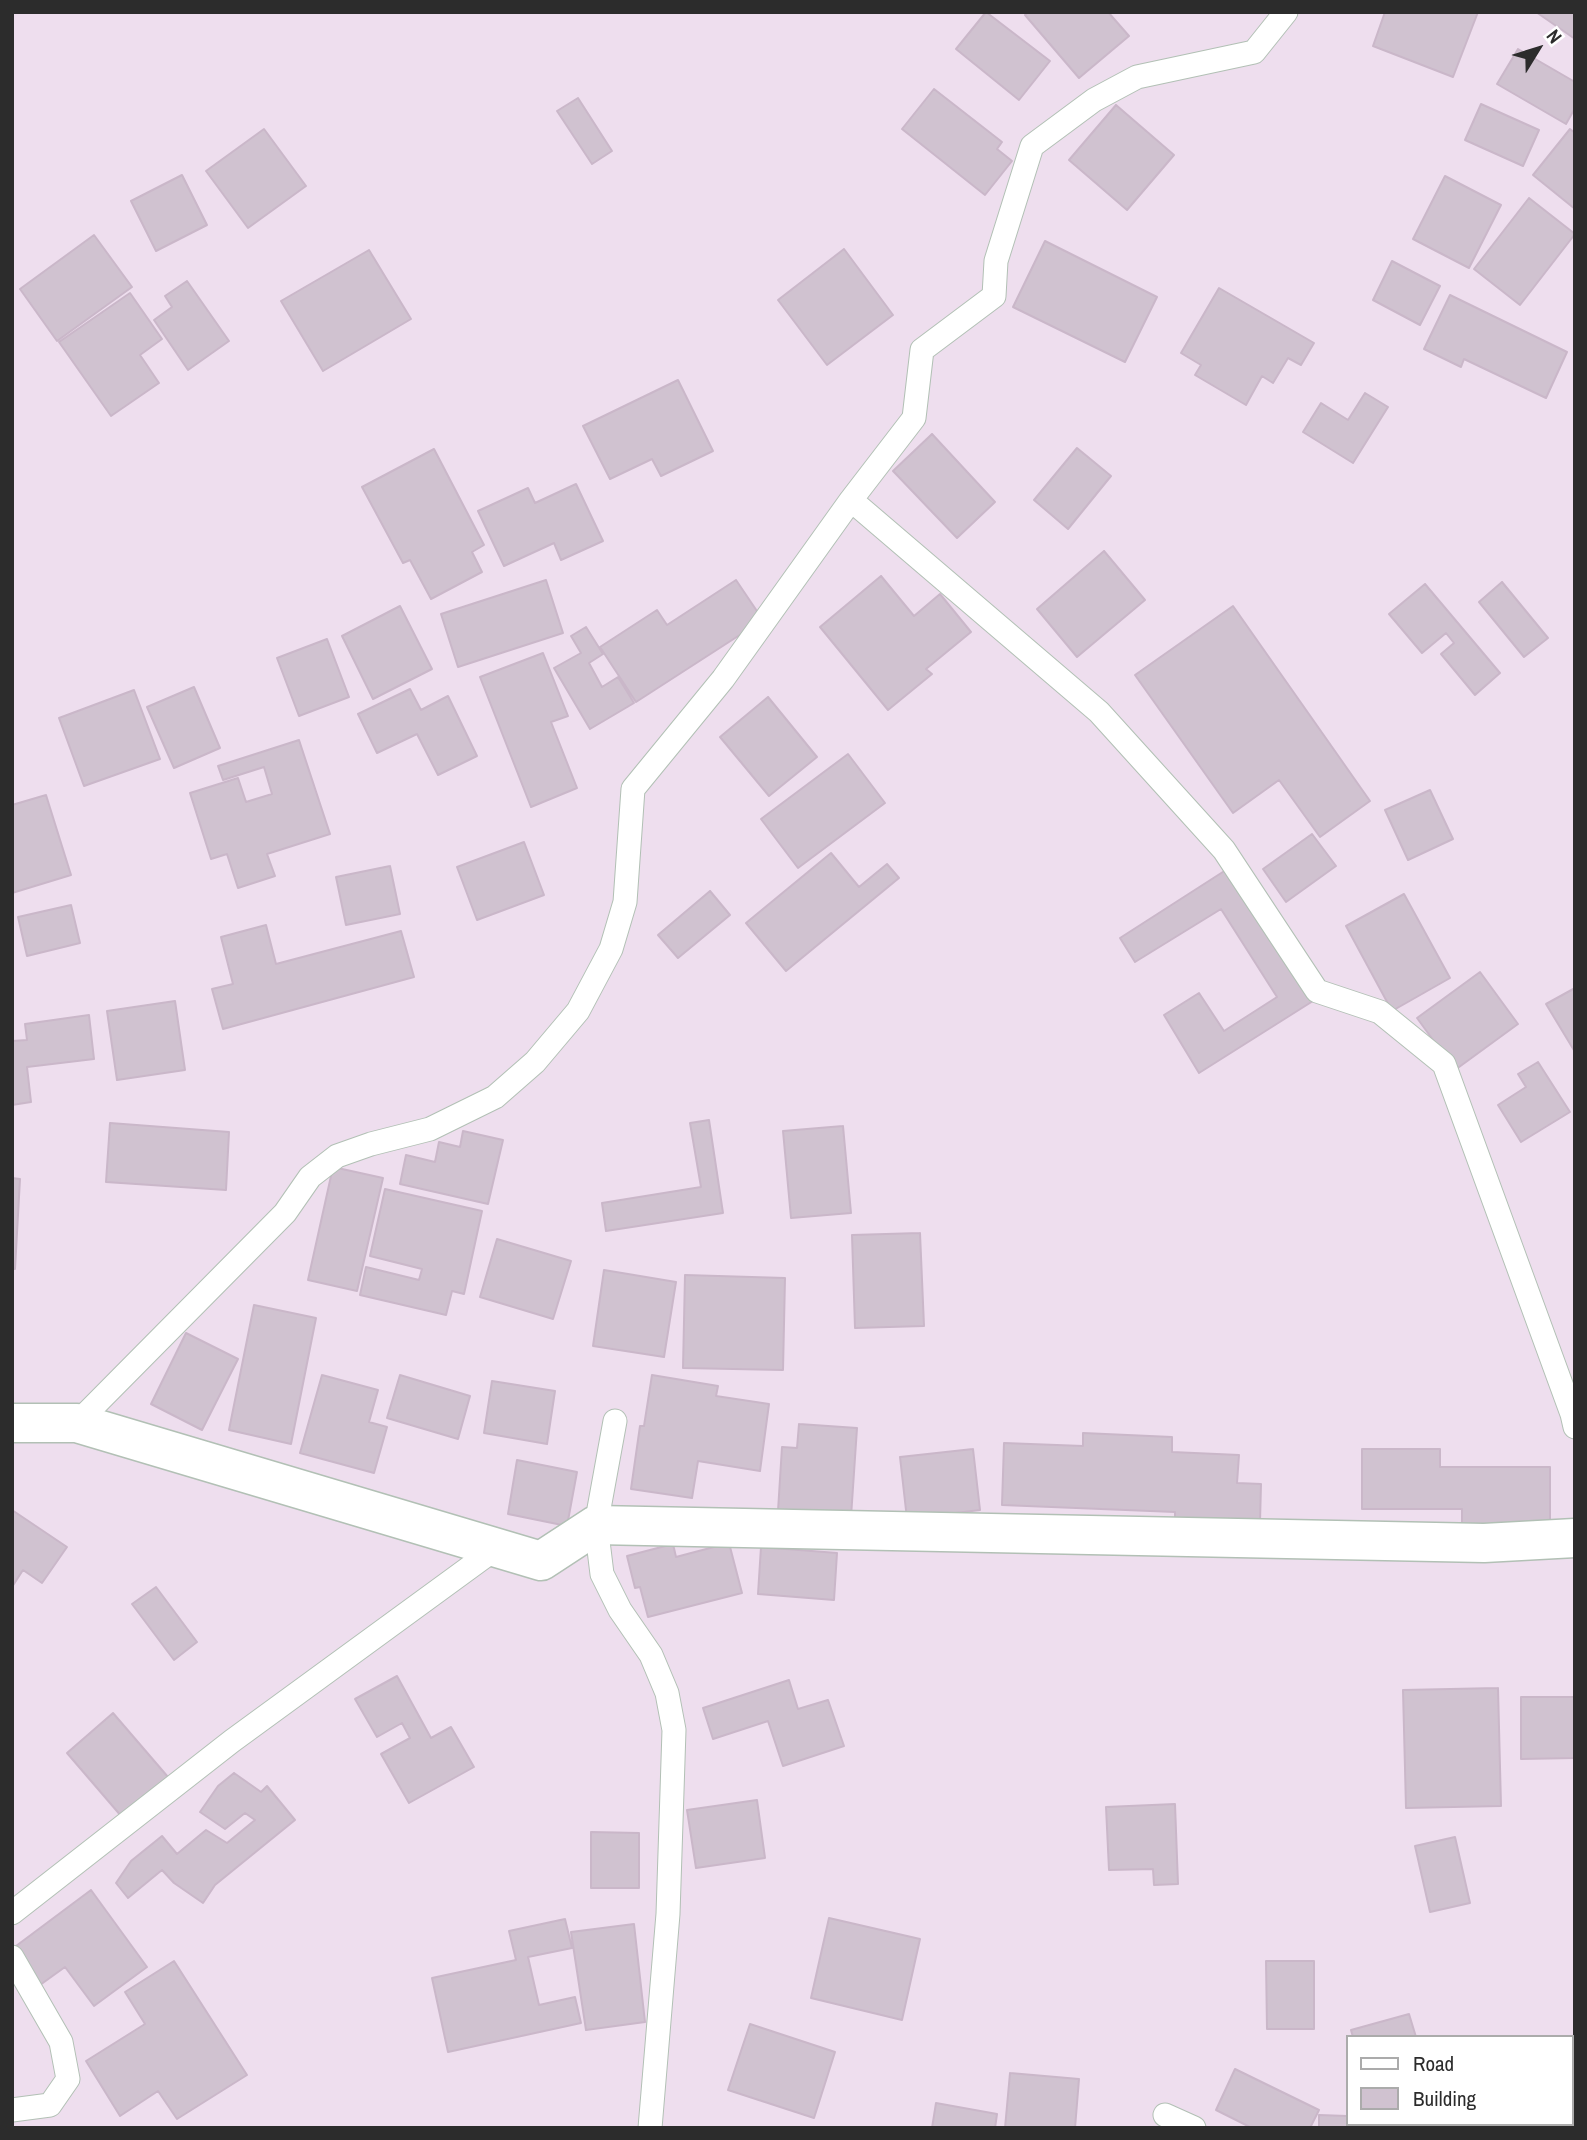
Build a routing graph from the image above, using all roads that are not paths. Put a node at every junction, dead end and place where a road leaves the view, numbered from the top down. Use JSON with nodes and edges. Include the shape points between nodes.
{"nodes":[{"id":1,"x":1286,"y":12,"type":"edge"},
{"id":2,"x":851,"y":500,"type":"junction"},
{"id":3,"x":615,"y":1421,"type":"dead end"},
{"id":4,"x":77,"y":1423,"type":"junction"},
{"id":5,"x":12,"y":1424,"type":"edge"},
{"id":6,"x":1575,"y":1427,"type":"edge"},
{"id":7,"x":596,"y":1525,"type":"junction"},
{"id":8,"x":1575,"y":1538,"type":"edge"},
{"id":9,"x":499,"y":1546,"type":"junction"},
{"id":10,"x":12,"y":1913,"type":"edge"},
{"id":11,"x":12,"y":1958,"type":"edge"},
{"id":12,"x":12,"y":2110,"type":"edge"},
{"id":13,"x":1165,"y":2115,"type":"dead end"},
{"id":14,"x":650,"y":2128,"type":"edge"},
{"id":15,"x":1194,"y":2128,"type":"edge"}],
"edges":[{"from":1,"to":2,"type":"lane","via":[[1254,52],[1138,77],[1094,100],[1032,145],[996,261],[994,296],[922,350],[914,418]]},
{"from":2,"to":4,"type":"lane","via":[[723,679],[633,789],[625,902],[611,949],[578,1011],[535,1062],[495,1097],[430,1129],[337,1156],[310,1177],[285,1213]]},
{"from":2,"to":6,"type":"lane","via":[[1099,712],[1224,850],[1317,991],[1380,1012],[1444,1064]]},
{"from":3,"to":7,"type":"lane"},
{"from":4,"to":5,"type":"street"},
{"from":4,"to":9,"type":"street"},
{"from":7,"to":8,"type":"street","via":[[1484,1543]]},
{"from":7,"to":9,"type":"street","via":[[541,1560]]},
{"from":7,"to":14,"type":"lane","via":[[603,1574],[620,1610],[651,1655],[667,1693],[674,1730],[668,1914]]},
{"from":9,"to":10,"type":"lane","via":[[232,1741]]},
{"from":11,"to":12,"type":"lane","via":[[61,2042],[68,2079],[50,2105]]},
{"from":13,"to":15,"type":"lane"}]}
